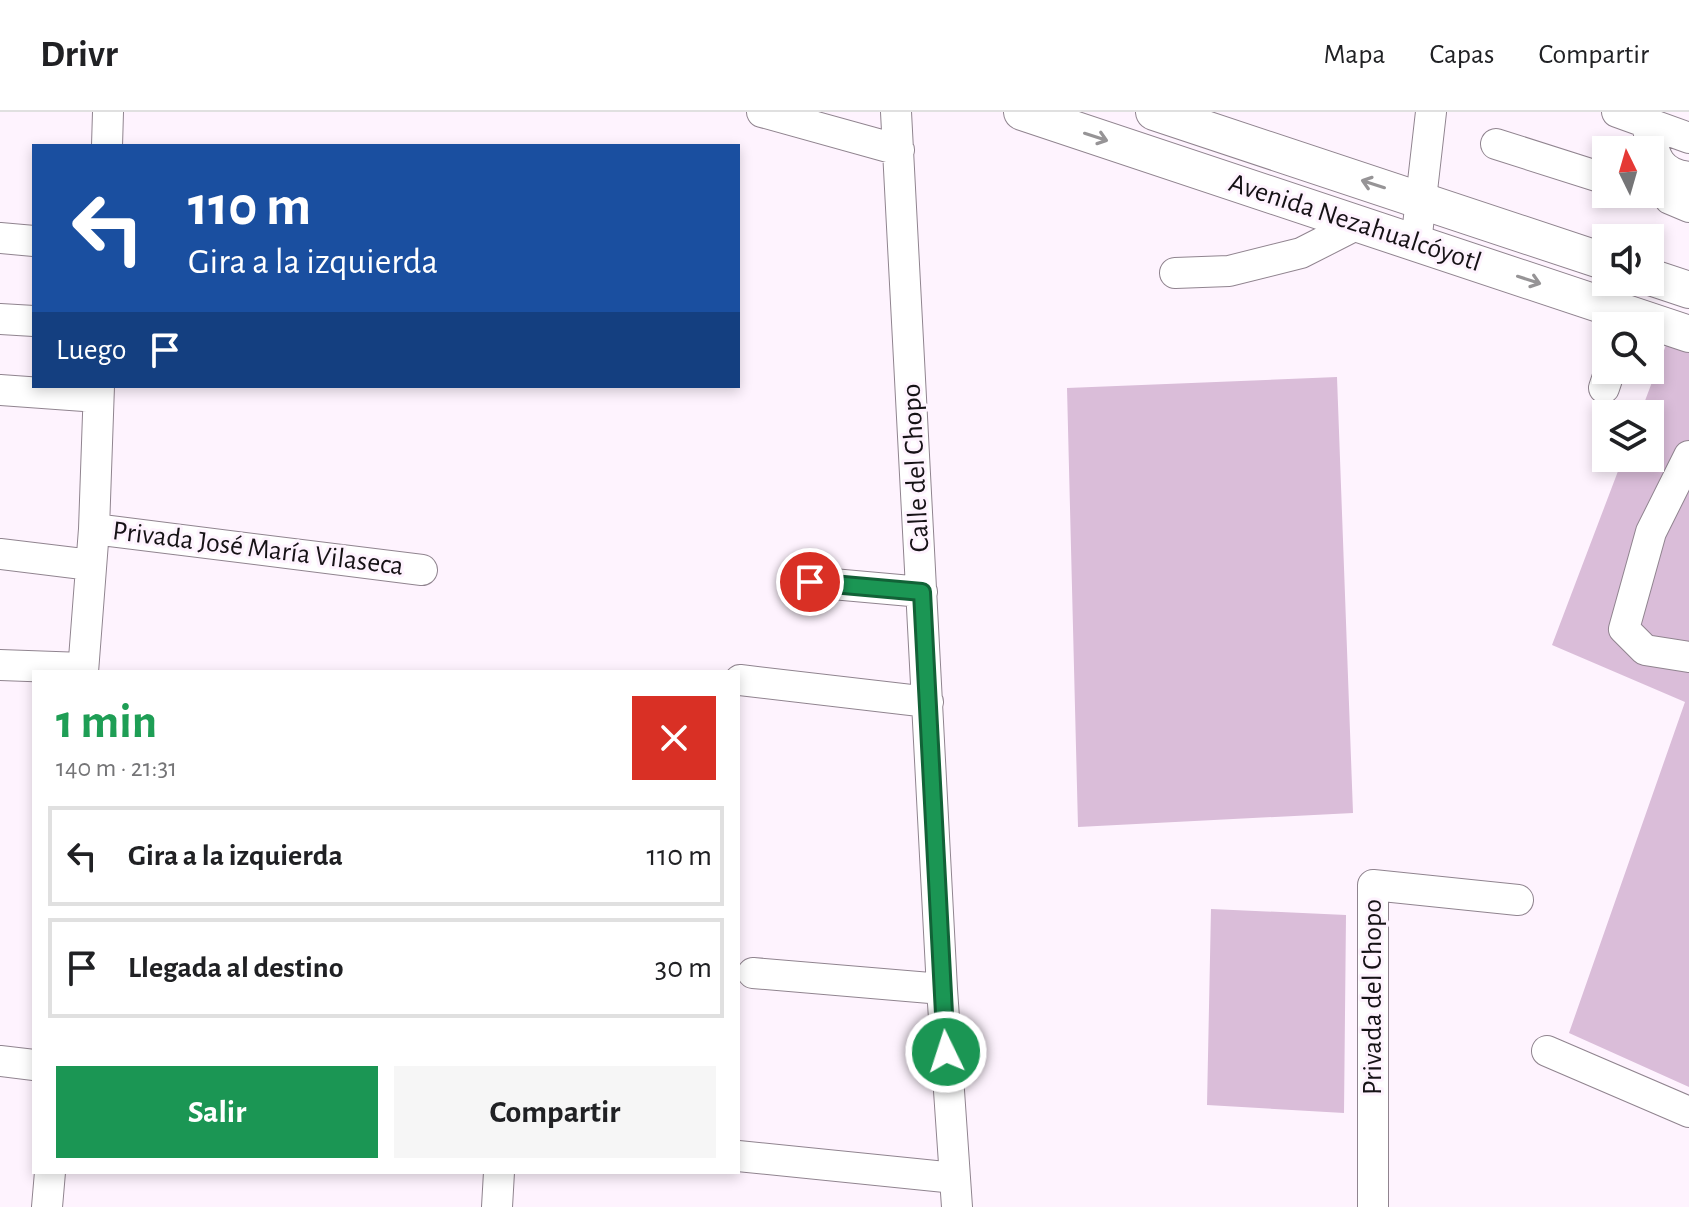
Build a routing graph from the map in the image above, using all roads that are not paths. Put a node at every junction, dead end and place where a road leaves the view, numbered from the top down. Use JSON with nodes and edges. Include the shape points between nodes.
{"nodes":[{"id":1,"x":108,"y":112,"type":"edge"},
{"id":2,"x":762,"y":112,"type":"edge"},
{"id":3,"x":896,"y":112,"type":"edge"},
{"id":4,"x":1022,"y":112,"type":"edge"},
{"id":5,"x":1154,"y":112,"type":"edge"},
{"id":6,"x":1431,"y":112,"type":"edge"},
{"id":7,"x":1625,"y":115,"type":"edge"},
{"id":8,"x":1689,"y":138,"type":"edge"},
{"id":9,"x":107,"y":144,"type":"edge"},
{"id":10,"x":1496,"y":144,"type":"dead end"},
{"id":11,"x":899,"y":150,"type":"junction"},
{"id":12,"x":1592,"y":175,"type":"edge"},
{"id":13,"x":1675,"y":190,"type":"edge"},
{"id":14,"x":1421,"y":199,"type":"junction"},
{"id":15,"x":1358,"y":224,"type":"junction"},
{"id":16,"x":0,"y":238,"type":"edge"},
{"id":17,"x":32,"y":241,"type":"edge"},
{"id":18,"x":1416,"y":243,"type":"junction"},
{"id":19,"x":1592,"y":257,"type":"edge"},
{"id":20,"x":1175,"y":273,"type":"dead end"},
{"id":21,"x":1664,"y":282,"type":"edge"},
{"id":22,"x":1689,"y":290,"type":"edge"},
{"id":23,"x":1605,"y":312,"type":"edge"},
{"id":24,"x":0,"y":319,"type":"edge"},
{"id":25,"x":32,"y":321,"type":"edge"},
{"id":26,"x":1664,"y":328,"type":"edge"},
{"id":27,"x":1689,"y":334,"type":"edge"},
{"id":28,"x":0,"y":390,"type":"edge"},
{"id":29,"x":98,"y":391,"type":"edge"},
{"id":30,"x":1689,"y":456,"type":"edge"},
{"id":31,"x":94,"y":529,"type":"junction"},
{"id":32,"x":0,"y":554,"type":"edge"},
{"id":33,"x":91,"y":565,"type":"junction"},
{"id":34,"x":422,"y":570,"type":"dead end"},
{"id":35,"x":810,"y":582,"type":"dead end"},
{"id":36,"x":922,"y":592,"type":"junction"},
{"id":37,"x":1689,"y":657,"type":"edge"},
{"id":38,"x":0,"y":665,"type":"edge"},
{"id":39,"x":83,"y":670,"type":"edge"},
{"id":40,"x":740,"y":680,"type":"edge"},
{"id":41,"x":928,"y":702,"type":"junction"},
{"id":42,"x":1518,"y":900,"type":"dead end"},
{"id":43,"x":753,"y":973,"type":"dead end"},
{"id":44,"x":942,"y":989,"type":"junction"},
{"id":45,"x":1547,"y":1051,"type":"dead end"},
{"id":46,"x":0,"y":1061,"type":"edge"},
{"id":47,"x":32,"y":1065,"type":"edge"},
{"id":48,"x":1689,"y":1112,"type":"edge"},
{"id":49,"x":740,"y":1156,"type":"edge"},
{"id":50,"x":50,"y":1174,"type":"edge"},
{"id":51,"x":499,"y":1174,"type":"edge"},
{"id":52,"x":956,"y":1192,"type":"edge"},
{"id":53,"x":47,"y":1207,"type":"edge"},
{"id":54,"x":497,"y":1207,"type":"edge"},
{"id":55,"x":1373,"y":1207,"type":"edge"}],
"edges":[{"from":1,"to":9,"type":"street"},
{"from":2,"to":11,"type":"street"},
{"from":3,"to":11,"type":"street","name":"Calle del Chopo"},
{"from":4,"to":15,"type":"main road","name":"Avenida Nezahualcóyotl","one_way":true},
{"from":14,"to":5,"type":"main road","name":"Avenida Nezahualcóyotl","one_way":true},
{"from":6,"to":14,"type":"street"},
{"from":7,"to":8,"type":"street"},
{"from":7,"to":13,"type":"street"},
{"from":10,"to":12,"type":"street"},
{"from":11,"to":36,"type":"street","name":"Calle del Chopo"},
{"from":14,"to":18,"type":"street"},
{"from":14,"to":19,"type":"main road","name":"Avenida Nezahualcóyotl"},
{"from":15,"to":18,"type":"main road","name":"Avenida Nezahualcóyotl"},
{"from":15,"to":20,"type":"street","via":[[1301,253],[1229,271]]},
{"from":16,"to":17,"type":"street"},
{"from":18,"to":23,"type":"main road","name":"Avenida Nezahualcóyotl","one_way":true},
{"from":21,"to":22,"type":"main road"},
{"from":24,"to":25,"type":"street"},
{"from":26,"to":27,"type":"main road","name":"Avenida Nezahualcóyotl"},
{"from":28,"to":29,"type":"street"},
{"from":29,"to":31,"type":"street"},
{"from":30,"to":37,"type":"street","via":[[1651,532],[1624,629],[1645,650]]},
{"from":31,"to":33,"type":"street"},
{"from":31,"to":34,"type":"street","name":"Privada José María Vilaseca"},
{"from":32,"to":33,"type":"street"},
{"from":33,"to":39,"type":"street"},
{"from":35,"to":36,"type":"street"},
{"from":36,"to":41,"type":"street","name":"Calle del Chopo"},
{"from":38,"to":39,"type":"street"},
{"from":40,"to":41,"type":"street"},
{"from":41,"to":44,"type":"street","name":"Calle del Chopo"},
{"from":42,"to":55,"type":"street","name":"Privada del Chopo","via":[[1373,885]]},
{"from":43,"to":44,"type":"street"},
{"from":44,"to":52,"type":"street","name":"Calle del Chopo"},
{"from":45,"to":48,"type":"street"},
{"from":46,"to":47,"type":"street"},
{"from":49,"to":52,"type":"street"},
{"from":50,"to":53,"type":"street"},
{"from":51,"to":54,"type":"street"}]}
